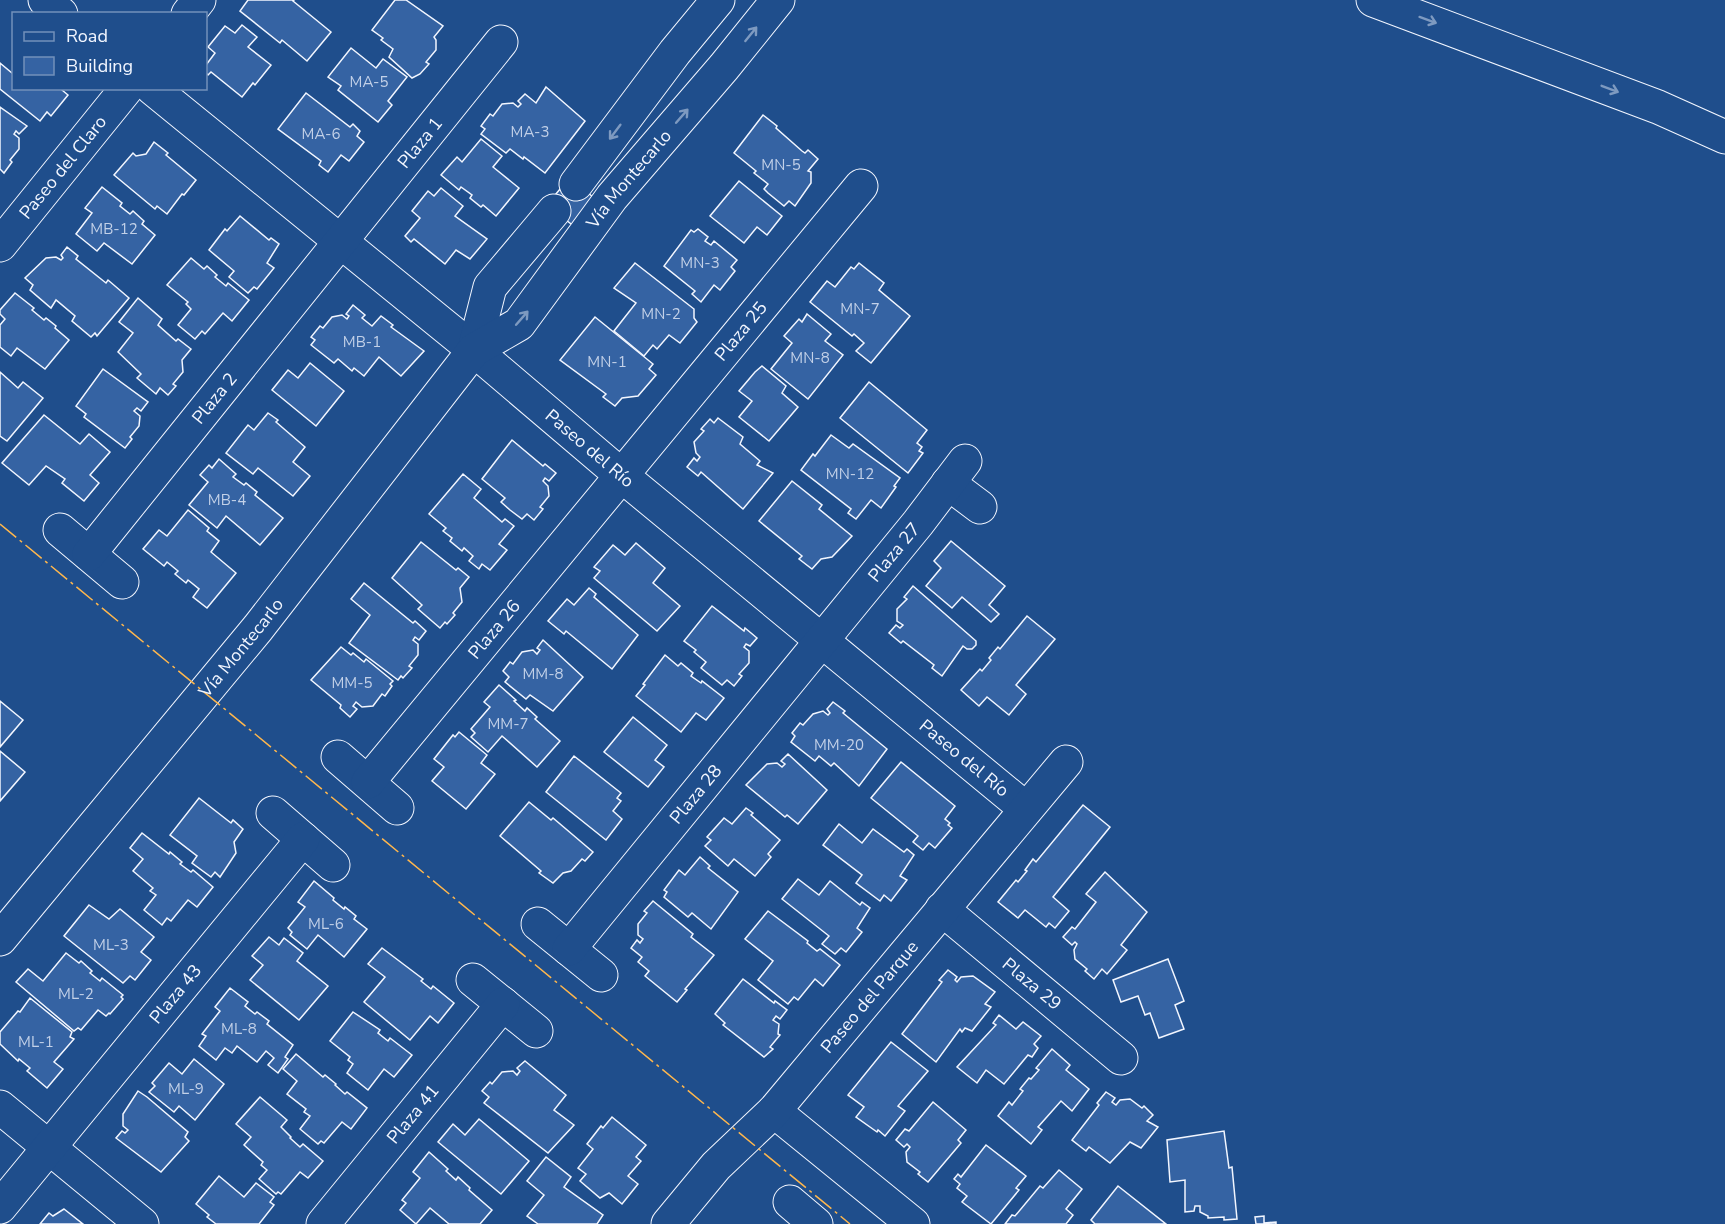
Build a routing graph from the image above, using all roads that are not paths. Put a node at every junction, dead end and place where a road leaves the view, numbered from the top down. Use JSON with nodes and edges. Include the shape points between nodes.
{"nodes":[{"id":1,"x":45,"y":0,"type":"edge"},
{"id":2,"x":199,"y":0,"type":"edge"},
{"id":3,"x":718,"y":0,"type":"edge"},
{"id":4,"x":778,"y":0,"type":"edge"},
{"id":5,"x":1373,"y":0,"type":"edge"},
{"id":6,"x":59,"y":12,"type":"edge"},
{"id":7,"x":190,"y":12,"type":"edge"},
{"id":8,"x":501,"y":42,"type":"dead end"},
{"id":9,"x":125,"y":90,"type":"edge"},
{"id":10,"x":154,"y":90,"type":"edge"},
{"id":11,"x":1725,"y":137,"type":"edge"},
{"id":12,"x":576,"y":184,"type":"dead end"},
{"id":13,"x":861,"y":186,"type":"dead end"},
{"id":14,"x":554,"y":211,"type":"dead end"},
{"id":15,"x":339,"y":243,"type":"junction"},
{"id":16,"x":0,"y":245,"type":"edge"},
{"id":17,"x":474,"y":350,"type":"junction"},
{"id":18,"x":621,"y":475,"type":"junction"},
{"id":19,"x":980,"y":507,"type":"dead end"},
{"id":20,"x":60,"y":530,"type":"dead end"},
{"id":21,"x":89,"y":554,"type":"junction"},
{"id":22,"x":122,"y":582,"type":"dead end"},
{"id":23,"x":821,"y":641,"type":"junction"},
{"id":24,"x":338,"y":757,"type":"dead end"},
{"id":25,"x":1066,"y":762,"type":"dead end"},
{"id":26,"x":368,"y":782,"type":"junction"},
{"id":27,"x":398,"y":808,"type":"dead end"},
{"id":28,"x":1026,"y":809,"type":"junction"},
{"id":29,"x":273,"y":813,"type":"dead end"},
{"id":30,"x":303,"y":839,"type":"junction"},
{"id":31,"x":333,"y":865,"type":"dead end"},
{"id":32,"x":942,"y":909,"type":"junction"},
{"id":33,"x":537,"y":924,"type":"dead end"},
{"id":34,"x":0,"y":939,"type":"edge"},
{"id":35,"x":569,"y":949,"type":"junction"},
{"id":36,"x":601,"y":975,"type":"dead end"},
{"id":37,"x":473,"y":980,"type":"dead end"},
{"id":38,"x":504,"y":1004,"type":"junction"},
{"id":39,"x":536,"y":1031,"type":"dead end"},
{"id":40,"x":1121,"y":1058,"type":"dead end"},
{"id":41,"x":0,"y":1107,"type":"edge"},
{"id":42,"x":774,"y":1111,"type":"junction"},
{"id":43,"x":50,"y":1148,"type":"junction"},
{"id":44,"x":790,"y":1202,"type":"dead end"},
{"id":45,"x":0,"y":1207,"type":"edge"},
{"id":46,"x":142,"y":1224,"type":"edge"},
{"id":47,"x":322,"y":1224,"type":"edge"},
{"id":48,"x":668,"y":1224,"type":"edge"},
{"id":49,"x":816,"y":1224,"type":"edge"},
{"id":50,"x":913,"y":1224,"type":"edge"}],
"edges":[{"from":1,"to":6,"type":"main road"},
{"from":2,"to":7,"type":"main road"},
{"from":3,"to":12,"type":"main road","one_way":true},
{"from":17,"to":4,"type":"main road","name":"Vía Montecarlo","one_way":true,"via":[[519,324],[612,197]]},
{"from":5,"to":11,"type":"main road","one_way":true,"via":[[1658,107]]},
{"from":8,"to":15,"type":"main road","name":"Plaza 1"},
{"from":9,"to":16,"type":"main road","name":"Paseo del Claro"},
{"from":10,"to":15,"type":"main road","name":"Paseo del Río"},
{"from":13,"to":18,"type":"main road","name":"Plaza 25"},
{"from":14,"to":17,"type":"main road","name":"Vía Montecarlo","via":[[490,287]]},
{"from":15,"to":17,"type":"main road","name":"Paseo del Río"},
{"from":15,"to":21,"type":"main road","name":"Plaza 2"},
{"from":17,"to":18,"type":"main road","name":"Paseo del Río"},
{"from":17,"to":34,"type":"main road","name":"Vía Montecarlo","via":[[258,628]]},
{"from":18,"to":23,"type":"main road","name":"Paseo del Río"},
{"from":18,"to":26,"type":"main road","name":"Plaza 26"},
{"from":19,"to":23,"type":"main road","name":"Plaza 27","via":[[956,472]]},
{"from":20,"to":21,"type":"main road"},
{"from":21,"to":22,"type":"main road"},
{"from":23,"to":28,"type":"main road","name":"Paseo del Río"},
{"from":23,"to":35,"type":"main road","name":"Plaza 28"},
{"from":24,"to":26,"type":"main road"},
{"from":25,"to":28,"type":"main road","name":"Paseo del Parque"},
{"from":26,"to":27,"type":"main road"},
{"from":28,"to":32,"type":"main road","name":"Paseo del Parque"},
{"from":29,"to":30,"type":"main road"},
{"from":30,"to":31,"type":"main road"},
{"from":30,"to":43,"type":"main road","name":"Plaza 43"},
{"from":32,"to":40,"type":"main road","name":"Plaza 29"},
{"from":32,"to":42,"type":"main road","name":"Paseo del Parque"},
{"from":33,"to":35,"type":"main road"},
{"from":35,"to":36,"type":"main road"},
{"from":37,"to":38,"type":"main road"},
{"from":38,"to":39,"type":"main road"},
{"from":38,"to":47,"type":"main road","name":"Plaza 41"},
{"from":41,"to":43,"type":"main road"},
{"from":42,"to":48,"type":"main road","name":"Paseo del Parque","via":[[716,1166]]},
{"from":42,"to":50,"type":"main road"},
{"from":43,"to":45,"type":"main road","name":"Plaza 43"},
{"from":43,"to":46,"type":"main road"},
{"from":44,"to":49,"type":"main road"}]}
